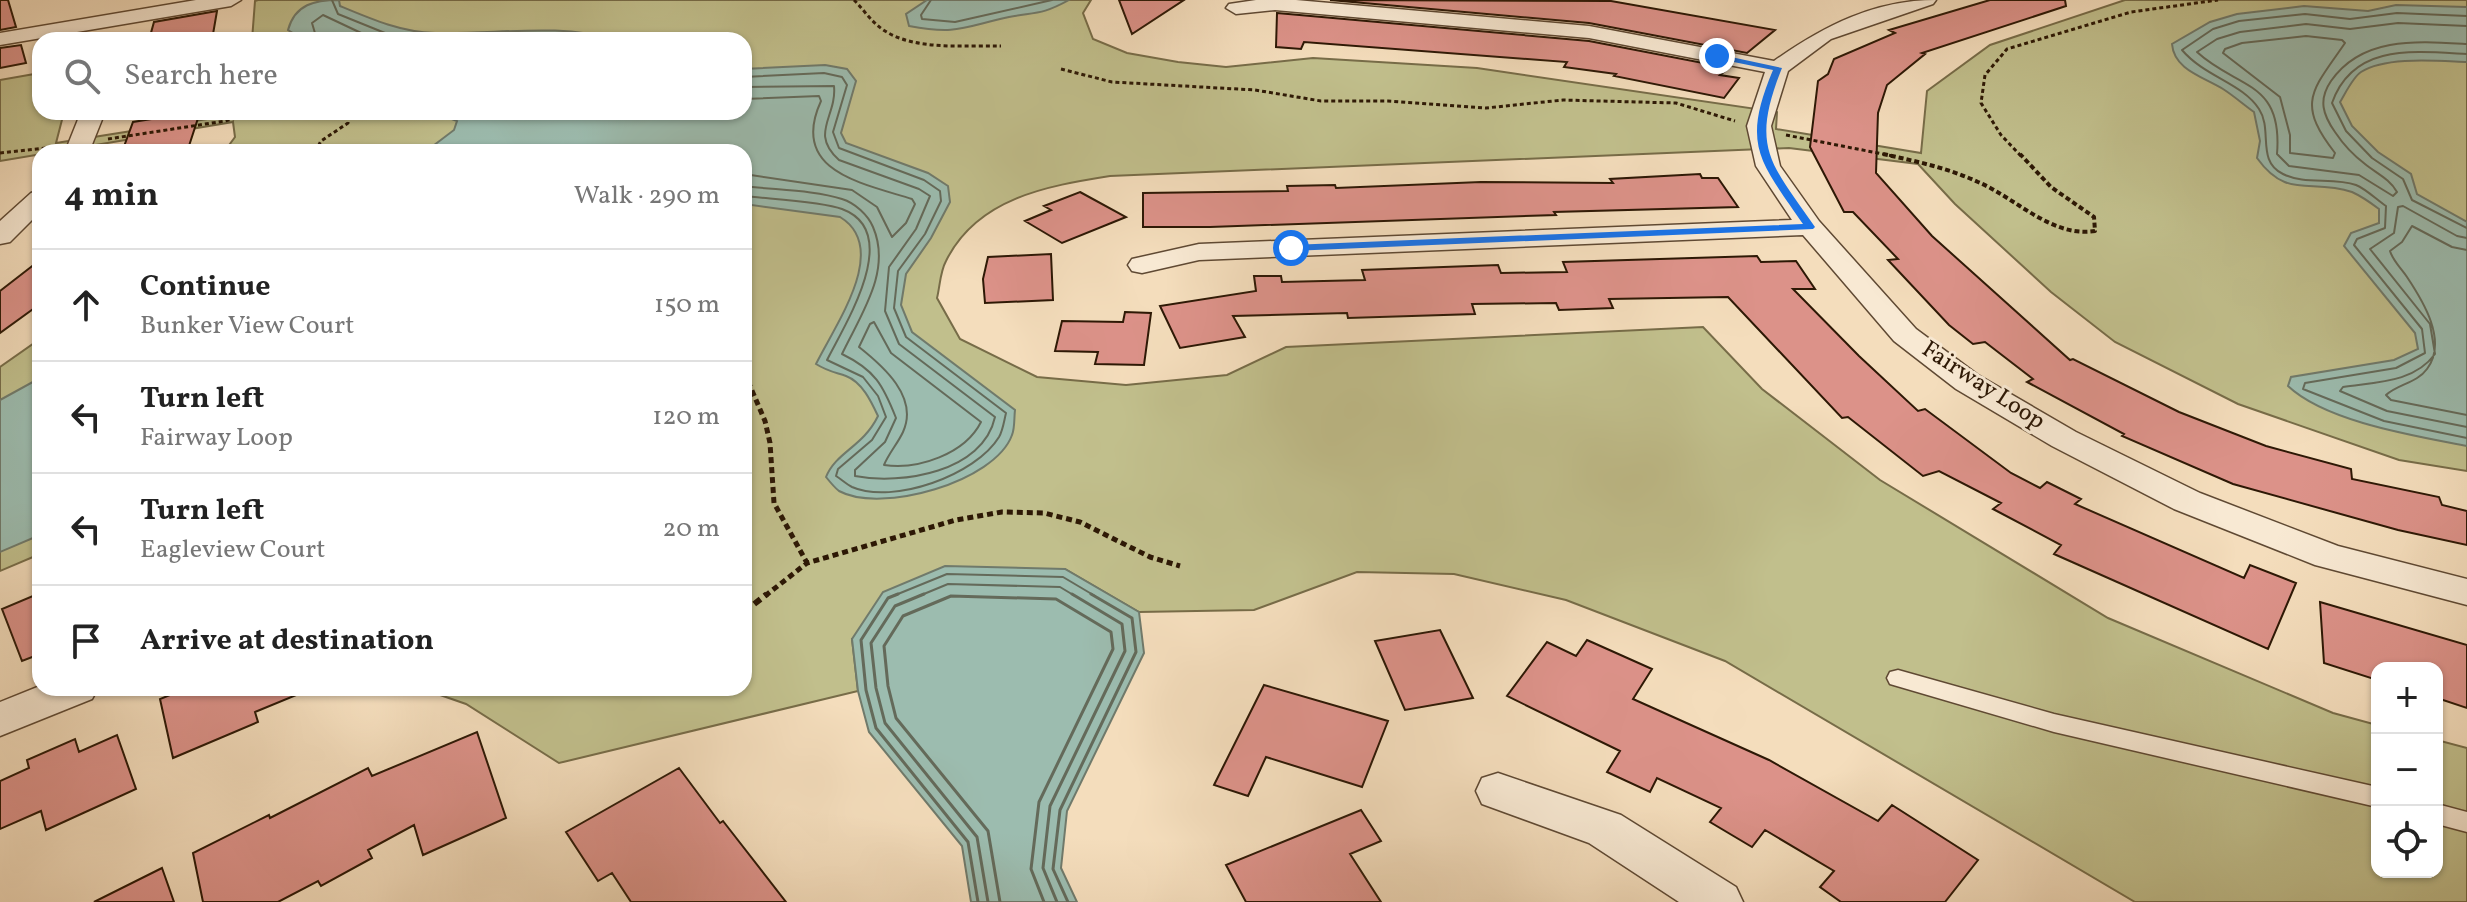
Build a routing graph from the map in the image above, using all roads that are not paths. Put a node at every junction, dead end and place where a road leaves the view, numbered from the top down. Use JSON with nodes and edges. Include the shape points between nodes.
{"nodes":[{"id":1,"x":231,"y":0,"type":"edge"},
{"id":2,"x":1926,"y":0,"type":"edge"},
{"id":3,"x":1236,"y":8,"type":"dead end"},
{"id":4,"x":116,"y":20,"type":"junction"},
{"id":5,"x":43,"y":32,"type":"edge"},
{"id":6,"x":111,"y":32,"type":"edge"},
{"id":7,"x":32,"y":34,"type":"edge"},
{"id":8,"x":0,"y":39,"type":"edge"},
{"id":9,"x":1778,"y":68,"type":"junction"},
{"id":10,"x":90,"y":120,"type":"edge"},
{"id":11,"x":81,"y":144,"type":"edge"},
{"id":12,"x":32,"y":206,"type":"edge"},
{"id":13,"x":1810,"y":227,"type":"junction"},
{"id":14,"x":0,"y":236,"type":"edge"},
{"id":15,"x":1142,"y":265,"type":"dead end"},
{"id":16,"x":2467,"y":592,"type":"edge"},
{"id":17,"x":1898,"y":678,"type":"dead end"},
{"id":18,"x":58,"y":696,"type":"edge"},
{"id":19,"x":0,"y":720,"type":"edge"},
{"id":20,"x":1498,"y":791,"type":"dead end"},
{"id":21,"x":2371,"y":796,"type":"edge"},
{"id":22,"x":2443,"y":816,"type":"edge"},
{"id":23,"x":2467,"y":822,"type":"edge"},
{"id":24,"x":1719,"y":902,"type":"edge"}],
"edges":[{"from":1,"to":4,"type":"street"},
{"from":2,"to":9,"type":"street","via":[[1824,35]]},
{"from":3,"to":9,"type":"street","via":[[1275,4],[1589,32]]},
{"from":4,"to":5,"type":"street"},
{"from":4,"to":6,"type":"street"},
{"from":7,"to":8,"type":"street"},
{"from":9,"to":13,"type":"street","name":"Fairway Loop","via":[[1759,126],[1768,166]]},
{"from":10,"to":11,"type":"street"},
{"from":12,"to":14,"type":"street"},
{"from":13,"to":15,"type":"street","via":[[1199,252]]},
{"from":13,"to":16,"type":"street","name":"Fairway Loop","via":[[1905,335],[1967,382],[2064,439],[2187,501],[2328,556]]},
{"from":17,"to":21,"type":"lane","via":[[2054,723]]},
{"from":18,"to":19,"type":"street"},
{"from":20,"to":24,"type":"street","via":[[1605,829]]},
{"from":22,"to":23,"type":"lane"}]}
